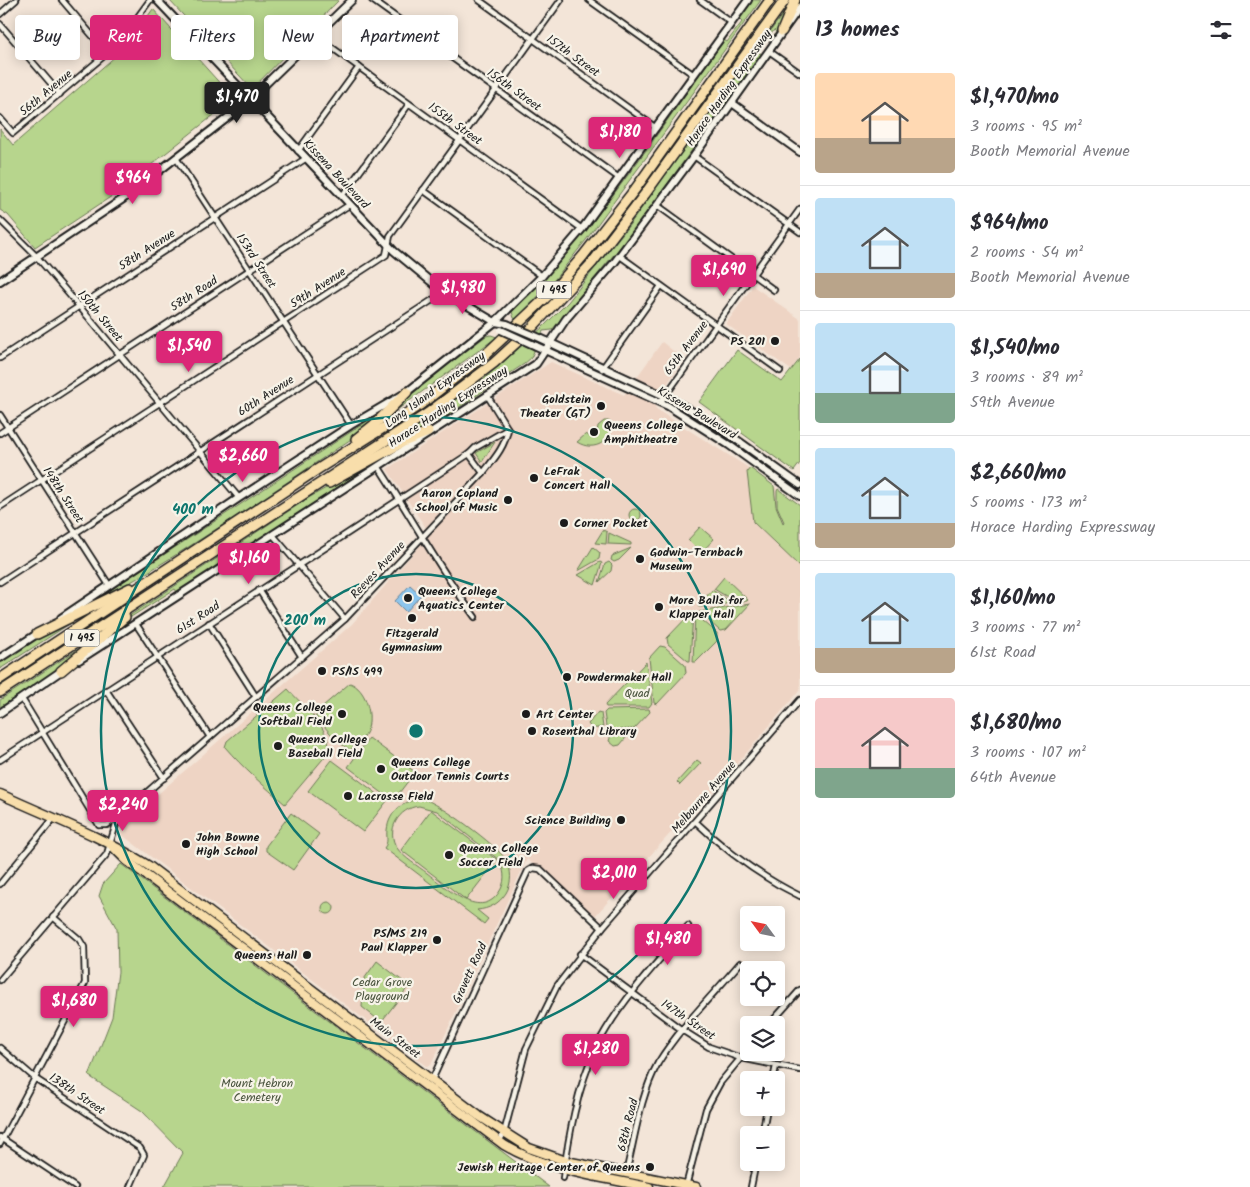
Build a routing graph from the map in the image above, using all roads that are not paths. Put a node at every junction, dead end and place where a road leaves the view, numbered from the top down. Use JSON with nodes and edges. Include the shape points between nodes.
{"nodes":[{"id":1,"x":16,"y":0,"type":"edge"},
{"id":2,"x":62,"y":0,"type":"edge"},
{"id":3,"x":150,"y":0,"type":"edge"},
{"id":4,"x":157,"y":0,"type":"edge"},
{"id":5,"x":352,"y":0,"type":"edge"},
{"id":6,"x":372,"y":0,"type":"edge"},
{"id":7,"x":479,"y":0,"type":"edge"},
{"id":8,"x":561,"y":0,"type":"edge"},
{"id":9,"x":589,"y":0,"type":"edge"},
{"id":10,"x":700,"y":0,"type":"edge"},
{"id":11,"x":748,"y":0,"type":"edge"},
{"id":12,"x":770,"y":0,"type":"edge"},
{"id":13,"x":785,"y":0,"type":"edge"},
{"id":14,"x":795,"y":0,"type":"edge"},
{"id":15,"x":800,"y":7,"type":"edge"},
{"id":16,"x":0,"y":14,"type":"edge"},
{"id":17,"x":139,"y":15,"type":"edge"},
{"id":18,"x":332,"y":20,"type":"edge"},
{"id":19,"x":732,"y":23,"type":"junction"},
{"id":20,"x":0,"y":24,"type":"edge"},
{"id":21,"x":782,"y":32,"type":"junction"},
{"id":22,"x":90,"y":33,"type":"edge"},
{"id":23,"x":533,"y":39,"type":"junction"},
{"id":24,"x":332,"y":48,"type":"edge"},
{"id":25,"x":769,"y":51,"type":"junction"},
{"id":26,"x":101,"y":60,"type":"edge"},
{"id":27,"x":291,"y":60,"type":"edge"},
{"id":28,"x":359,"y":67,"type":"junction"},
{"id":29,"x":800,"y":73,"type":"edge"},
{"id":30,"x":694,"y":75,"type":"junction"},
{"id":31,"x":496,"y":90,"type":"junction"},
{"id":32,"x":60,"y":94,"type":"junction"},
{"id":33,"x":250,"y":100,"type":"junction"},
{"id":34,"x":732,"y":103,"type":"junction"},
{"id":35,"x":409,"y":104,"type":"junction"},
{"id":36,"x":0,"y":118,"type":"edge"},
{"id":37,"x":656,"y":128,"type":"junction"},
{"id":38,"x":460,"y":140,"type":"junction"},
{"id":39,"x":298,"y":151,"type":"junction"},
{"id":40,"x":800,"y":152,"type":"edge"},
{"id":41,"x":694,"y":156,"type":"junction"},
{"id":42,"x":176,"y":158,"type":"junction"},
{"id":43,"x":305,"y":159,"type":"junction"},
{"id":44,"x":619,"y":178,"type":"junction"},
{"id":45,"x":423,"y":190,"type":"junction"},
{"id":46,"x":342,"y":196,"type":"junction"},
{"id":47,"x":349,"y":205,"type":"junction"},
{"id":48,"x":657,"y":205,"type":"junction"},
{"id":49,"x":800,"y":209,"type":"edge"},
{"id":50,"x":216,"y":218,"type":"junction"},
{"id":51,"x":0,"y":220,"type":"edge"},
{"id":52,"x":789,"y":224,"type":"junction"},
{"id":53,"x":582,"y":229,"type":"junction"},
{"id":54,"x":800,"y":232,"type":"edge"},
{"id":55,"x":388,"y":245,"type":"junction"},
{"id":56,"x":620,"y":256,"type":"junction"},
{"id":57,"x":37,"y":257,"type":"junction"},
{"id":58,"x":250,"y":270,"type":"junction"},
{"id":59,"x":752,"y":275,"type":"junction"},
{"id":60,"x":542,"y":276,"type":"junction"},
{"id":61,"x":0,"y":281,"type":"edge"},
{"id":62,"x":661,"y":286,"type":"junction"},
{"id":63,"x":441,"y":290,"type":"junction"},
{"id":64,"x":774,"y":290,"type":"dead end"},
{"id":65,"x":79,"y":306,"type":"junction"},
{"id":66,"x":284,"y":322,"type":"junction"},
{"id":67,"x":495,"y":322,"type":"junction"},
{"id":68,"x":716,"y":325,"type":"junction"},
{"id":69,"x":550,"y":343,"type":"junction"},
{"id":70,"x":546,"y":351,"type":"junction"},
{"id":71,"x":120,"y":354,"type":"junction"},
{"id":72,"x":0,"y":358,"type":"edge"},
{"id":73,"x":603,"y":366,"type":"junction"},
{"id":74,"x":780,"y":371,"type":"dead end"},
{"id":75,"x":317,"y":374,"type":"junction"},
{"id":76,"x":598,"y":374,"type":"junction"},
{"id":77,"x":407,"y":392,"type":"junction"},
{"id":78,"x":488,"y":395,"type":"junction"},
{"id":79,"x":664,"y":396,"type":"junction"},
{"id":80,"x":161,"y":402,"type":"junction"},
{"id":81,"x":660,"y":403,"type":"junction"},
{"id":82,"x":0,"y":416,"type":"edge"},
{"id":83,"x":350,"y":425,"type":"junction"},
{"id":84,"x":8,"y":428,"type":"junction"},
{"id":85,"x":508,"y":429,"type":"junction"},
{"id":86,"x":428,"y":432,"type":"junction"},
{"id":87,"x":0,"y":433,"type":"edge"},
{"id":88,"x":202,"y":450,"type":"junction"},
{"id":89,"x":469,"y":454,"type":"junction"},
{"id":90,"x":378,"y":466,"type":"junction"},
{"id":91,"x":318,"y":468,"type":"junction"},
{"id":92,"x":483,"y":473,"type":"junction"},
{"id":93,"x":42,"y":480,"type":"junction"},
{"id":94,"x":800,"y":485,"type":"edge"},
{"id":95,"x":299,"y":496,"type":"junction"},
{"id":96,"x":800,"y":496,"type":"edge"},
{"id":97,"x":239,"y":498,"type":"junction"},
{"id":98,"x":399,"y":499,"type":"junction"},
{"id":99,"x":0,"y":507,"type":"edge"},
{"id":100,"x":76,"y":532,"type":"junction"},
{"id":101,"x":273,"y":535,"type":"junction"},
{"id":102,"x":423,"y":536,"type":"junction"},
{"id":103,"x":298,"y":564,"type":"junction"},
{"id":104,"x":156,"y":577,"type":"junction"},
{"id":105,"x":0,"y":582,"type":"edge"},
{"id":106,"x":164,"y":584,"type":"junction"},
{"id":107,"x":109,"y":585,"type":"junction"},
{"id":108,"x":259,"y":590,"type":"junction"},
{"id":109,"x":475,"y":618,"type":"dead end"},
{"id":110,"x":345,"y":619,"type":"junction"},
{"id":111,"x":209,"y":623,"type":"junction"},
{"id":112,"x":136,"y":624,"type":"junction"},
{"id":113,"x":37,"y":634,"type":"junction"},
{"id":114,"x":157,"y":656,"type":"junction"},
{"id":115,"x":302,"y":657,"type":"junction"},
{"id":116,"x":0,"y":658,"type":"edge"},
{"id":117,"x":60,"y":672,"type":"junction"},
{"id":118,"x":0,"y":679,"type":"edge"},
{"id":119,"x":106,"y":690,"type":"junction"},
{"id":120,"x":0,"y":692,"type":"edge"},
{"id":121,"x":256,"y":697,"type":"junction"},
{"id":122,"x":22,"y":699,"type":"junction"},
{"id":123,"x":799,"y":702,"type":"edge"},
{"id":124,"x":0,"y":713,"type":"edge"},
{"id":125,"x":43,"y":732,"type":"junction"},
{"id":126,"x":210,"y":737,"type":"junction"},
{"id":127,"x":0,"y":760,"type":"edge"},
{"id":128,"x":164,"y":778,"type":"junction"},
{"id":129,"x":0,"y":794,"type":"edge"},
{"id":130,"x":122,"y":814,"type":"junction"},
{"id":131,"x":53,"y":819,"type":"junction"},
{"id":132,"x":696,"y":822,"type":"junction"},
{"id":133,"x":100,"y":824,"type":"junction"},
{"id":134,"x":93,"y":837,"type":"junction"},
{"id":135,"x":110,"y":844,"type":"junction"},
{"id":136,"x":0,"y":884,"type":"edge"},
{"id":137,"x":800,"y":896,"type":"edge"},
{"id":138,"x":53,"y":917,"type":"junction"},
{"id":139,"x":688,"y":926,"type":"dead end"},
{"id":140,"x":602,"y":928,"type":"junction"},
{"id":141,"x":580,"y":954,"type":"junction"},
{"id":142,"x":740,"y":962,"type":"dead end"},
{"id":143,"x":0,"y":980,"type":"edge"},
{"id":144,"x":800,"y":990,"type":"edge"},
{"id":145,"x":632,"y":993,"type":"junction"},
{"id":146,"x":776,"y":1016,"type":"edge"},
{"id":147,"x":682,"y":1030,"type":"junction"},
{"id":148,"x":0,"y":1048,"type":"edge"},
{"id":149,"x":740,"y":1058,"type":"edge"},
{"id":150,"x":740,"y":1059,"type":"edge"},
{"id":151,"x":754,"y":1061,"type":"edge"},
{"id":152,"x":776,"y":1066,"type":"junction"},
{"id":153,"x":800,"y":1070,"type":"edge"},
{"id":154,"x":775,"y":1071,"type":"edge"},
{"id":155,"x":36,"y":1079,"type":"junction"},
{"id":156,"x":432,"y":1080,"type":"junction"},
{"id":157,"x":426,"y":1088,"type":"junction"},
{"id":158,"x":504,"y":1133,"type":"junction"},
{"id":159,"x":2,"y":1138,"type":"edge"},
{"id":160,"x":499,"y":1142,"type":"junction"},
{"id":161,"x":0,"y":1144,"type":"edge"},
{"id":162,"x":564,"y":1170,"type":"junction"},
{"id":163,"x":754,"y":1171,"type":"edge"},
{"id":164,"x":626,"y":1173,"type":"junction"},
{"id":165,"x":686,"y":1186,"type":"edge"},
{"id":166,"x":75,"y":1187,"type":"edge"},
{"id":167,"x":130,"y":1187,"type":"edge"},
{"id":168,"x":649,"y":1187,"type":"edge"},
{"id":169,"x":696,"y":1187,"type":"edge"},
{"id":170,"x":751,"y":1187,"type":"edge"}],
"edges":[{"from":1,"to":16,"type":"street"},
{"from":2,"to":22,"type":"street"},
{"from":3,"to":17,"type":"street","name":"56th Avenue"},
{"from":4,"to":33,"type":"main road","name":"Kissena Boulevard"},
{"from":5,"to":18,"type":"main road"},
{"from":6,"to":31,"type":"street","name":"156th Street"},
{"from":7,"to":23,"type":"street","name":"157th Street"},
{"from":8,"to":23,"type":"street","name":"59th Avenue"},
{"from":9,"to":30,"type":"street"},
{"from":10,"to":19,"type":"street"},
{"from":11,"to":19,"type":"main road"},
{"from":12,"to":91,"type":"highway","name":"Long Island Expressway","number":"I 495","via":[[636,188],[553,291],[454,380],[420,405]]},
{"from":13,"to":95,"type":"highway","name":"Long Island Expressway","number":"I 495","via":[[620,228],[563,297],[494,363],[428,413]]},
{"from":14,"to":21,"type":"highway"},
{"from":15,"to":21,"type":"main road","name":"Horace Harding Expressway"},
{"from":19,"to":30,"type":"main road"},
{"from":20,"to":32,"type":"street"},
{"from":21,"to":25,"type":"main road","name":"Horace Harding Expressway"},
{"from":23,"to":31,"type":"street","name":"59th Avenue"},
{"from":23,"to":37,"type":"street","name":"157th Street"},
{"from":24,"to":28,"type":"street","name":"155th Street"},
{"from":25,"to":29,"type":"street"},
{"from":25,"to":34,"type":"main road","name":"Horace Harding Expressway"},
{"from":26,"to":32,"type":"street","name":"56th Avenue"},
{"from":27,"to":33,"type":"main road"},
{"from":28,"to":35,"type":"street","name":"155th Street"},
{"from":28,"to":39,"type":"street"},
{"from":30,"to":37,"type":"main road"},
{"from":31,"to":38,"type":"street","name":"59th Avenue"},
{"from":31,"to":44,"type":"street","name":"156th Street"},
{"from":32,"to":36,"type":"street","name":"56th Avenue","via":[[13,133]]},
{"from":33,"to":39,"type":"main road","name":"Kissena Boulevard"},
{"from":33,"to":42,"type":"main road"},
{"from":34,"to":40,"type":"main road"},
{"from":34,"to":41,"type":"main road","name":"Horace Harding Expressway"},
{"from":35,"to":38,"type":"street","name":"155th Street"},
{"from":35,"to":46,"type":"street"},
{"from":37,"to":44,"type":"main road"},
{"from":38,"to":45,"type":"street","name":"59th Avenue"},
{"from":38,"to":53,"type":"street","name":"155th Street"},
{"from":39,"to":43,"type":"main road","name":"Kissena Boulevard"},
{"from":41,"to":48,"type":"main road","name":"Horace Harding Expressway"},
{"from":41,"to":52,"type":"street"},
{"from":42,"to":50,"type":"street","name":"153rd Street"},
{"from":42,"to":57,"type":"main road","via":[[123,199]]},
{"from":43,"to":46,"type":"main road","name":"Kissena Boulevard"},
{"from":43,"to":50,"type":"street","name":"58th Avenue"},
{"from":44,"to":53,"type":"main road"},
{"from":45,"to":55,"type":"street","name":"59th Avenue","via":[[390,236]]},
{"from":45,"to":60,"type":"street"},
{"from":46,"to":47,"type":"main road","name":"Kissena Boulevard"},
{"from":47,"to":55,"type":"main road","name":"Kissena Boulevard"},
{"from":47,"to":58,"type":"street","name":"58th Road"},
{"from":48,"to":56,"type":"main road","name":"Horace Harding Expressway"},
{"from":48,"to":59,"type":"street"},
{"from":49,"to":52,"type":"street","name":"65th Avenue"},
{"from":50,"to":58,"type":"street","name":"153rd Street"},
{"from":50,"to":65,"type":"street","name":"58th Avenue"},
{"from":51,"to":57,"type":"street","name":"150th Street"},
{"from":52,"to":54,"type":"street"},
{"from":52,"to":59,"type":"street","name":"65th Avenue"},
{"from":53,"to":60,"type":"main road"},
{"from":55,"to":63,"type":"main road","name":"Kissena Boulevard"},
{"from":55,"to":66,"type":"street","name":"59th Avenue","via":[[386,255]]},
{"from":56,"to":62,"type":"street"},
{"from":56,"to":69,"type":"main road","name":"Horace Harding Expressway","via":[[566,319]]},
{"from":57,"to":61,"type":"main road"},
{"from":57,"to":65,"type":"street","name":"150th Street"},
{"from":58,"to":66,"type":"street","name":"153rd Street"},
{"from":58,"to":71,"type":"street","name":"58th Road"},
{"from":59,"to":64,"type":"street"},
{"from":59,"to":68,"type":"street","name":"65th Avenue"},
{"from":60,"to":67,"type":"main road"},
{"from":62,"to":68,"type":"street"},
{"from":62,"to":73,"type":"street"},
{"from":63,"to":67,"type":"main road","name":"Kissena Boulevard"},
{"from":63,"to":75,"type":"street","name":"60th Avenue","via":[[437,297]]},
{"from":65,"to":71,"type":"street","name":"150th Street"},
{"from":65,"to":72,"type":"street","name":"58th Avenue"},
{"from":66,"to":75,"type":"street","name":"153rd Street"},
{"from":66,"to":80,"type":"street","name":"59th Avenue"},
{"from":67,"to":69,"type":"main road","name":"Kissena Boulevard","bridge":true},
{"from":67,"to":70,"type":"main road","name":"Kissena Boulevard","bridge":true,"via":[[501,330]]},
{"from":67,"to":77,"type":"main road"},
{"from":68,"to":74,"type":"street"},
{"from":68,"to":79,"type":"street","name":"65th Avenue"},
{"from":69,"to":70,"type":"main road","name":"Horace Harding Expressway"},
{"from":69,"to":73,"type":"main road","name":"Kissena Boulevard"},
{"from":70,"to":76,"type":"main road","name":"Kissena Boulevard"},
{"from":70,"to":78,"type":"main road","name":"Horace Harding Expressway","via":[[536,364]]},
{"from":71,"to":80,"type":"street","name":"150th Street"},
{"from":71,"to":84,"type":"street","name":"58th Road"},
{"from":73,"to":76,"type":"street"},
{"from":73,"to":79,"type":"main road","name":"Kissena Boulevard"},
{"from":75,"to":83,"type":"street","name":"153rd Street"},
{"from":75,"to":88,"type":"street","name":"60th Avenue"},
{"from":76,"to":81,"type":"main road","name":"Kissena Boulevard"},
{"from":77,"to":83,"type":"main road"},
{"from":77,"to":91,"type":"highway","via":[[375,424]]},
{"from":78,"to":85,"type":"street"},
{"from":78,"to":86,"type":"main road","name":"Horace Harding Expressway"},
{"from":79,"to":81,"type":"street","name":"65th Avenue"},
{"from":79,"to":94,"type":"main road","name":"Kissena Boulevard","via":[[719,427]]},
{"from":80,"to":88,"type":"street","name":"150th Street"},
{"from":80,"to":93,"type":"street","name":"59th Avenue"},
{"from":81,"to":96,"type":"main road","name":"Kissena Boulevard","via":[[714,435]]},
{"from":82,"to":84,"type":"street","name":"148th Street"},
{"from":83,"to":97,"type":"main road"},
{"from":84,"to":87,"type":"street","name":"58th Road"},
{"from":84,"to":93,"type":"street","name":"148th Street"},
{"from":85,"to":89,"type":"street","name":"61st Road"},
{"from":85,"to":92,"type":"street","name":"Reeves Avenue","via":[[499,453]]},
{"from":86,"to":90,"type":"main road","name":"Horace Harding Expressway"},
{"from":86,"to":95,"type":"highway"},
{"from":88,"to":97,"type":"street","name":"150th Street"},
{"from":88,"to":100,"type":"street","name":"60th Avenue"},
{"from":89,"to":92,"type":"street"},
{"from":89,"to":98,"type":"street","name":"61st Road"},
{"from":90,"to":98,"type":"street"},
{"from":90,"to":101,"type":"main road","name":"Horace Harding Expressway"},
{"from":91,"to":104,"type":"highway","name":"Long Island Expressway","number":"I 495"},
{"from":92,"to":102,"type":"street","name":"Reeves Avenue"},
{"from":93,"to":99,"type":"street","name":"59th Avenue"},
{"from":93,"to":100,"type":"street","name":"148th Street"},
{"from":95,"to":106,"type":"highway","name":"Long Island Expressway","number":"I 495"},
{"from":97,"to":107,"type":"main road"},
{"from":98,"to":102,"type":"street"},
{"from":98,"to":103,"type":"street","name":"61st Road"},
{"from":100,"to":105,"type":"street","name":"60th Avenue"},
{"from":100,"to":107,"type":"street","name":"148th Street"},
{"from":101,"to":103,"type":"street"},
{"from":101,"to":112,"type":"main road","name":"Horace Harding Expressway"},
{"from":102,"to":109,"type":"street","via":[[453,588]]},
{"from":102,"to":110,"type":"street","name":"Reeves Avenue"},
{"from":103,"to":108,"type":"street","name":"61st Road"},
{"from":103,"to":110,"type":"street"},
{"from":104,"to":113,"type":"highway"},
{"from":104,"to":118,"type":"highway","name":"Long Island Expressway","number":"I 495"},
{"from":106,"to":117,"type":"highway"},
{"from":106,"to":120,"type":"highway","name":"Long Island Expressway","number":"I 495"},
{"from":107,"to":113,"type":"main road"},
{"from":108,"to":111,"type":"street","name":"61st Road"},
{"from":108,"to":115,"type":"street"},
{"from":110,"to":115,"type":"street","name":"Reeves Avenue"},
{"from":111,"to":114,"type":"street","name":"61st Road"},
{"from":111,"to":121,"type":"street"},
{"from":112,"to":114,"type":"street"},
{"from":112,"to":117,"type":"main road","name":"Horace Harding Expressway"},
{"from":113,"to":116,"type":"main road"},
{"from":114,"to":119,"type":"street","name":"61st Road"},
{"from":114,"to":126,"type":"street"},
{"from":115,"to":121,"type":"street","name":"Reeves Avenue"},
{"from":117,"to":122,"type":"main road","name":"Horace Harding Expressway"},
{"from":119,"to":125,"type":"street","name":"61st Road"},
{"from":119,"to":128,"type":"street"},
{"from":121,"to":126,"type":"street","name":"Reeves Avenue"},
{"from":122,"to":124,"type":"main road","name":"Horace Harding Expressway"},
{"from":122,"to":125,"type":"street"},
{"from":123,"to":132,"type":"street","name":"Melbourne Avenue"},
{"from":125,"to":127,"type":"street","name":"61st Road"},
{"from":125,"to":133,"type":"street"},
{"from":126,"to":128,"type":"street","name":"Reeves Avenue"},
{"from":128,"to":130,"type":"street","name":"Reeves Avenue"},
{"from":129,"to":131,"type":"main road","name":"Main Street"},
{"from":130,"to":133,"type":"street","name":"Reeves Avenue","via":[[107,825]]},
{"from":130,"to":135,"type":"street","name":"Reeves Avenue"},
{"from":131,"to":134,"type":"main road","name":"Main Street"},
{"from":131,"to":136,"type":"street"},
{"from":132,"to":137,"type":"street","via":[[752,868]]},
{"from":132,"to":140,"type":"street","name":"Melbourne Avenue"},
{"from":133,"to":134,"type":"street"},
{"from":134,"to":135,"type":"main road","name":"Main Street"},
{"from":135,"to":138,"type":"street","name":"Reeves Avenue","via":[[107,854]]},
{"from":135,"to":156,"type":"main road","name":"Main Street","via":[[149,866]]},
{"from":135,"to":157,"type":"main road","name":"Main Street"},
{"from":138,"to":143,"type":"street","name":"Reeves Avenue"},
{"from":138,"to":155,"type":"street","via":[[84,947],[86,982]]},
{"from":139,"to":145,"type":"street"},
{"from":140,"to":141,"type":"street","name":"Melbourne Avenue"},
{"from":140,"to":156,"type":"street","name":"Gravett Road","via":[[540,869],[532,868],[524,876]]},
{"from":141,"to":145,"type":"street","name":"147th Street"},
{"from":141,"to":158,"type":"street","name":"Melbourne Avenue","via":[[557,986],[529,1040],[518,1071]]},
{"from":142,"to":147,"type":"street","name":"68th Road"},
{"from":144,"to":146,"type":"street"},
{"from":145,"to":147,"type":"street","name":"147th Street"},
{"from":145,"to":162,"type":"street","via":[[602,1038],[590,1065],[580,1093]]},
{"from":147,"to":149,"type":"street","name":"147th Street","via":[[709,1047]]},
{"from":147,"to":164,"type":"street","name":"68th Road","via":[[658,1064],[642,1103]]},
{"from":148,"to":155,"type":"street","name":"138th Street"},
{"from":150,"to":165,"type":"street","via":[[720,1083],[706,1109]]},
{"from":151,"to":152,"type":"street","name":"147th Street"},
{"from":152,"to":153,"type":"street","name":"147th Street"},
{"from":152,"to":154,"type":"street"},
{"from":155,"to":159,"type":"street"},
{"from":155,"to":167,"type":"street","name":"138th Street","via":[[140,1148],[144,1155]]},
{"from":156,"to":157,"type":"street","name":"Gravett Road"},
{"from":156,"to":158,"type":"main road","name":"Main Street"},
{"from":157,"to":160,"type":"main road","name":"Main Street"},
{"from":158,"to":160,"type":"street","name":"Melbourne Avenue"},
{"from":158,"to":162,"type":"main road","name":"Main Street"},
{"from":159,"to":161,"type":"street"},
{"from":159,"to":166,"type":"street"},
{"from":160,"to":162,"type":"main road","name":"Main Street","via":[[527,1158]]},
{"from":162,"to":164,"type":"main road","name":"Main Street"},
{"from":162,"to":168,"type":"main road","name":"Main Street"},
{"from":163,"to":170,"type":"street"},
{"from":164,"to":165,"type":"main road","name":"Main Street"},
{"from":165,"to":169,"type":"main road","name":"Main Street"}]}
